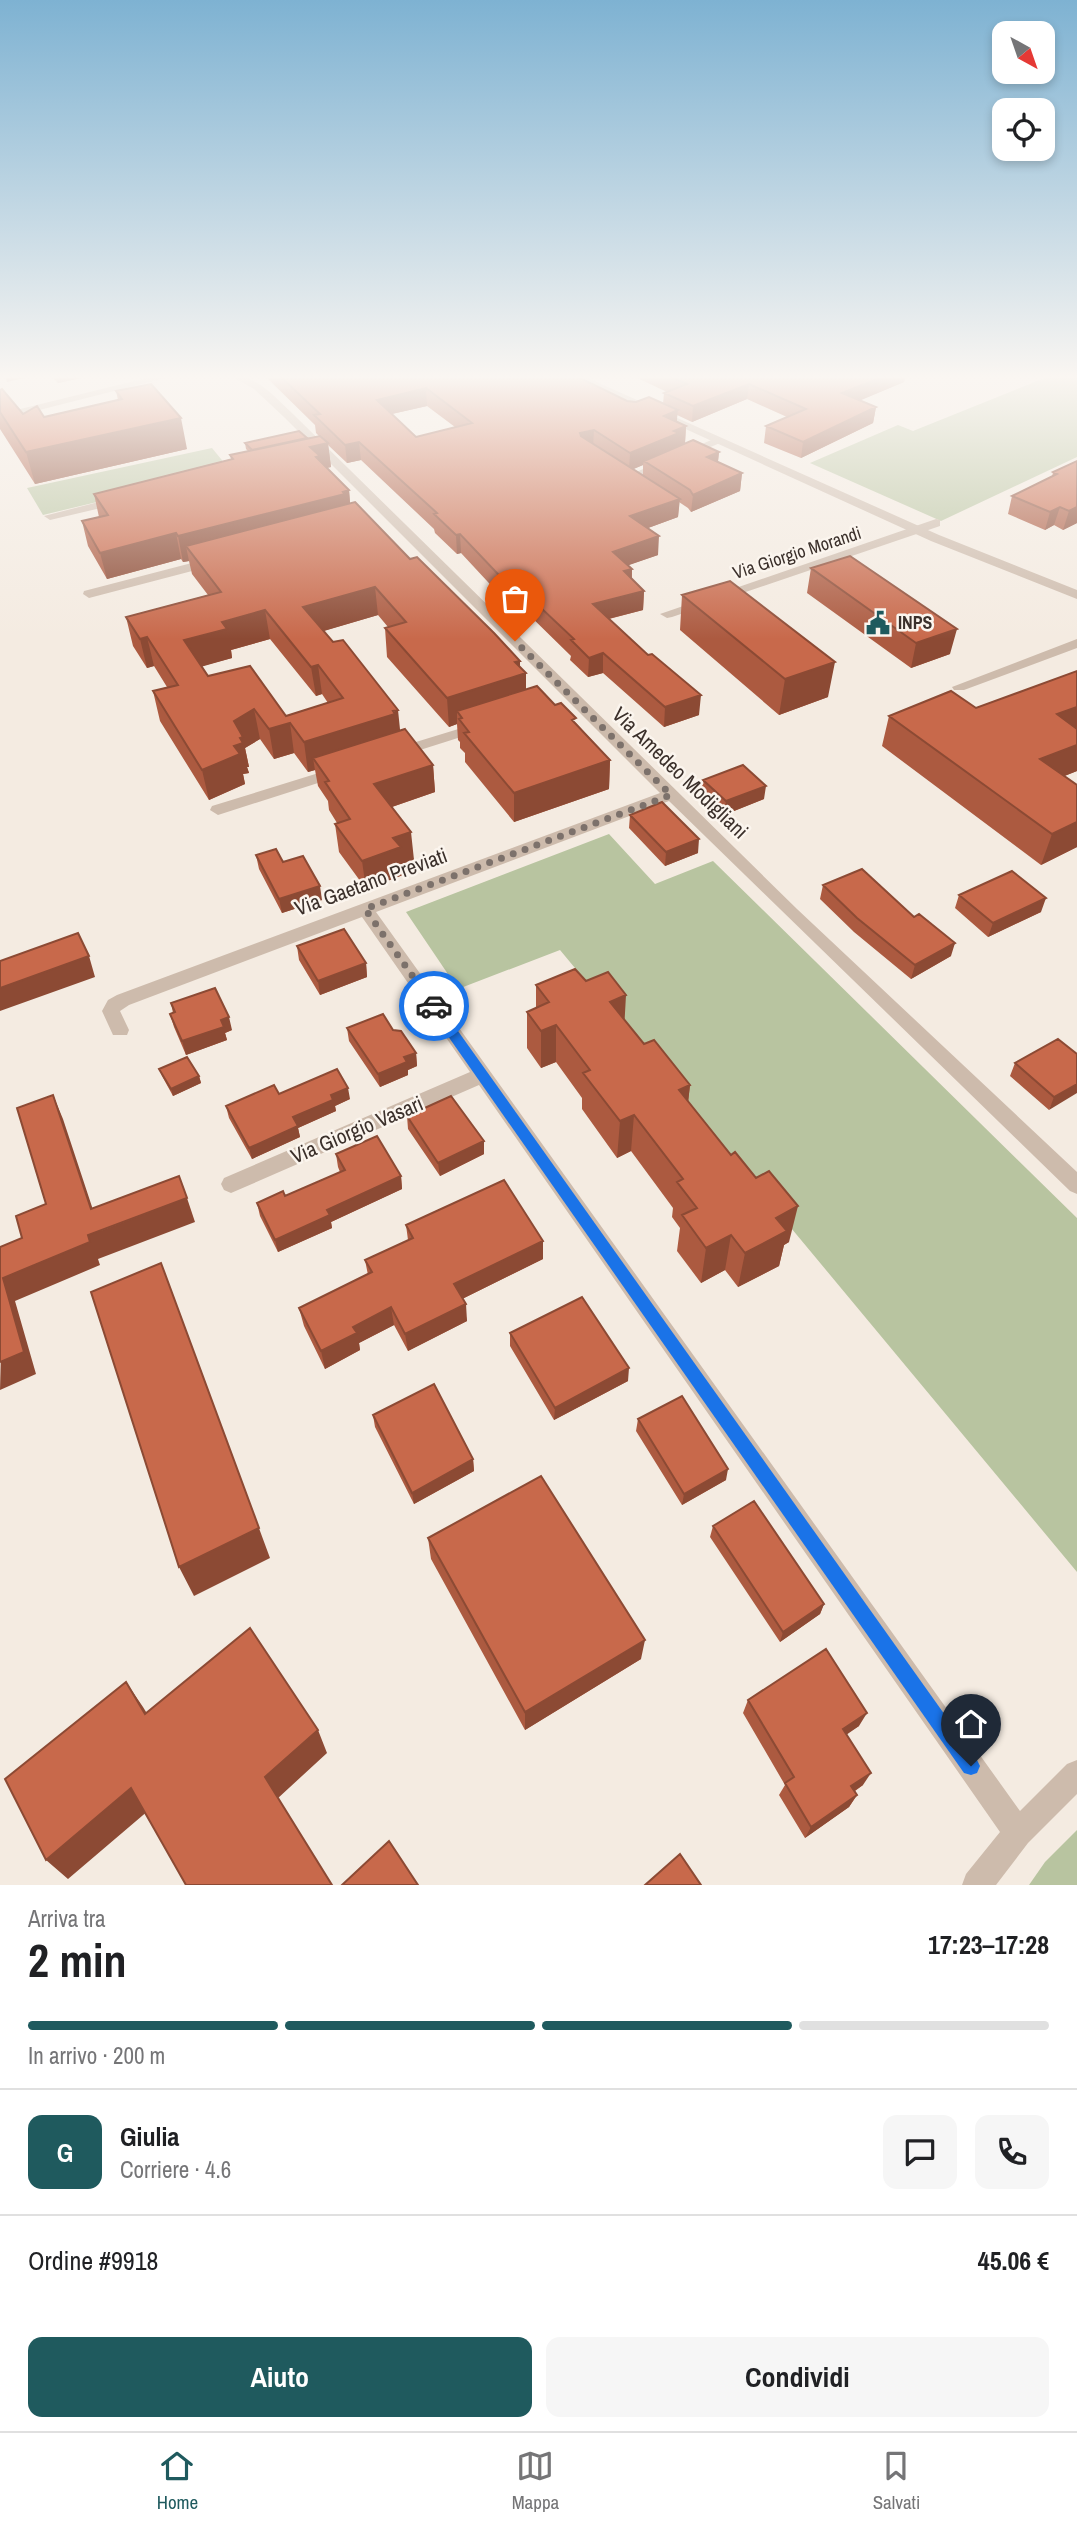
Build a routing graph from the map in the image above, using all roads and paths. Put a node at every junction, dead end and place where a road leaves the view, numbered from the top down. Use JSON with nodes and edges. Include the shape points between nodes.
{"nodes":[{"id":1,"x":329,"y":463,"type":"edge"},
{"id":2,"x":656,"y":463,"type":"edge"},
{"id":3,"x":770,"y":463,"type":"edge"},
{"id":4,"x":787,"y":463,"type":"edge"},
{"id":5,"x":650,"y":492,"type":"edge"},
{"id":6,"x":132,"y":498,"type":"edge"},
{"id":7,"x":50,"y":516,"type":"dead end"},
{"id":8,"x":929,"y":527,"type":"junction"},
{"id":9,"x":218,"y":560,"type":"edge"},
{"id":10,"x":1077,"y":586,"type":"edge"},
{"id":11,"x":89,"y":594,"type":"dead end"},
{"id":12,"x":1077,"y":595,"type":"edge"},
{"id":13,"x":667,"y":614,"type":"dead end"},
{"id":14,"x":1077,"y":643,"type":"edge"},
{"id":15,"x":959,"y":687,"type":"dead end"},
{"id":16,"x":493,"y":722,"type":"edge"},
{"id":17,"x":388,"y":756,"type":"edge"},
{"id":18,"x":349,"y":768,"type":"edge"},
{"id":19,"x":671,"y":795,"type":"junction"},
{"id":20,"x":218,"y":810,"type":"dead end"},
{"id":21,"x":365,"y":909,"type":"junction"},
{"id":22,"x":120,"y":1030,"type":"dead end"},
{"id":23,"x":483,"y":1075,"type":"junction"},
{"id":24,"x":231,"y":1184,"type":"dead end"},
{"id":25,"x":1077,"y":1185,"type":"edge"},
{"id":26,"x":1077,"y":1774,"type":"edge"},
{"id":27,"x":1018,"y":1833,"type":"junction"},
{"id":28,"x":976,"y":1885,"type":"edge"}],
"edges":[{"from":1,"to":19,"type":"street","name":"Via Amedeo Modigliani","via":[[564,699]]},
{"from":2,"to":5,"type":"street","via":[[623,475]]},
{"from":3,"to":8,"type":"street"},
{"from":4,"to":8,"type":"street"},
{"from":6,"to":7,"type":"street"},
{"from":8,"to":10,"type":"street"},
{"from":8,"to":12,"type":"street"},
{"from":8,"to":13,"type":"street","name":"Via Giorgio Morandi"},
{"from":9,"to":11,"type":"street"},
{"from":14,"to":15,"type":"street"},
{"from":16,"to":17,"type":"street"},
{"from":18,"to":20,"type":"street"},
{"from":19,"to":21,"type":"street","name":"Via Gaetano Previati"},
{"from":19,"to":25,"type":"street","name":"Via Amedeo Modigliani"},
{"from":21,"to":22,"type":"street","name":"Via Gaetano Previati","via":[[123,1000],[111,1011]]},
{"from":21,"to":23,"type":"street"},
{"from":23,"to":24,"type":"street","name":"Via Giorgio Vasari"},
{"from":23,"to":27,"type":"street"},
{"from":26,"to":27,"type":"street"},
{"from":27,"to":28,"type":"street"}]}
